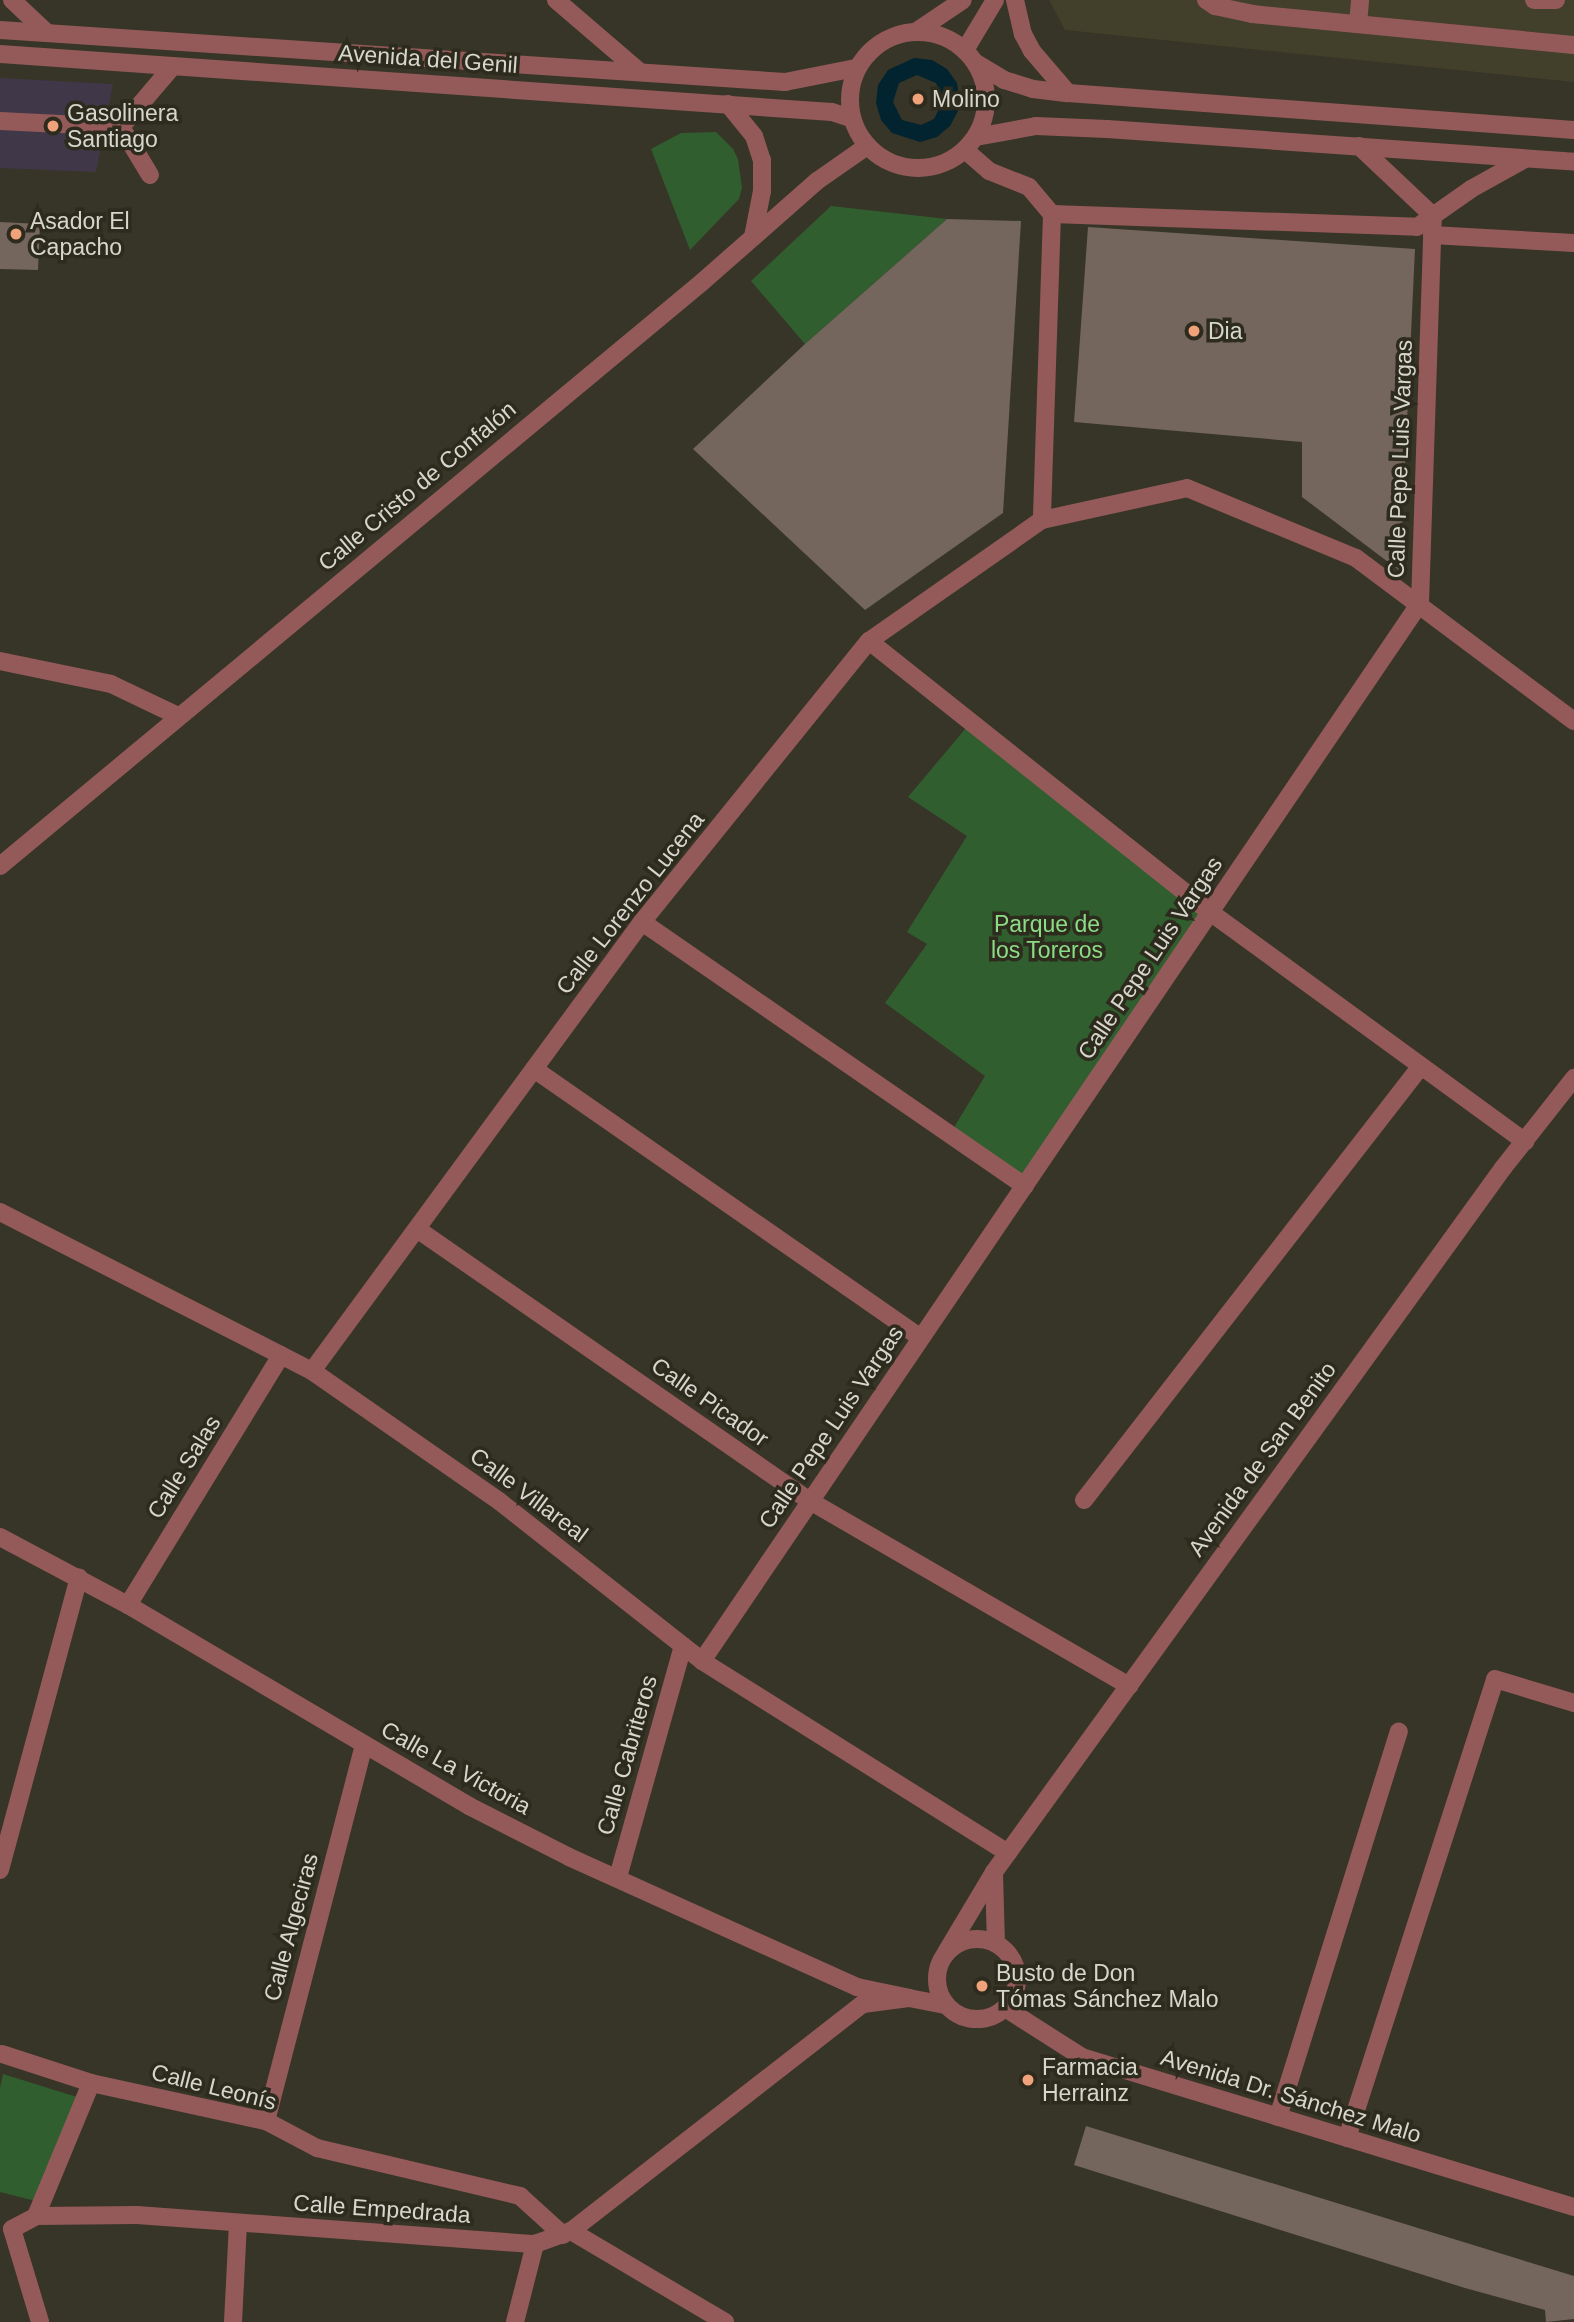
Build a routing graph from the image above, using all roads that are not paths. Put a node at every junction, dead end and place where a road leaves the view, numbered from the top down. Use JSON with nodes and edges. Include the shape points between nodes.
{"nodes":[{"id":1,"x":12,"y":0,"type":"edge"},
{"id":2,"x":556,"y":0,"type":"edge"},
{"id":3,"x":939,"y":0,"type":"edge"},
{"id":4,"x":963,"y":0,"type":"edge"},
{"id":5,"x":995,"y":0,"type":"edge"},
{"id":6,"x":1015,"y":0,"type":"edge"},
{"id":7,"x":1206,"y":0,"type":"edge"},
{"id":8,"x":1360,"y":0,"type":"edge"},
{"id":9,"x":1534,"y":0,"type":"edge"},
{"id":10,"x":1556,"y":0,"type":"edge"},
{"id":11,"x":1358,"y":24,"type":"junction"},
{"id":12,"x":0,"y":30,"type":"edge"},
{"id":13,"x":914,"y":31,"type":"junction"},
{"id":14,"x":47,"y":33,"type":"junction"},
{"id":15,"x":1574,"y":45,"type":"edge"},
{"id":16,"x":0,"y":54,"type":"edge"},
{"id":17,"x":971,"y":56,"type":"junction"},
{"id":18,"x":173,"y":66,"type":"junction"},
{"id":19,"x":856,"y":68,"type":"junction"},
{"id":20,"x":640,"y":72,"type":"junction"},
{"id":21,"x":1068,"y":93,"type":"junction"},
{"id":22,"x":728,"y":104,"type":"junction"},
{"id":23,"x":851,"y":118,"type":"junction"},
{"id":24,"x":0,"y":121,"type":"edge"},
{"id":25,"x":121,"y":127,"type":"junction"},
{"id":26,"x":1574,"y":130,"type":"edge"},
{"id":27,"x":970,"y":143,"type":"junction"},
{"id":28,"x":867,"y":146,"type":"junction"},
{"id":29,"x":1359,"y":146,"type":"junction"},
{"id":30,"x":1525,"y":159,"type":"junction"},
{"id":31,"x":1574,"y":163,"type":"edge"},
{"id":32,"x":150,"y":176,"type":"dead end"},
{"id":33,"x":1052,"y":214,"type":"junction"},
{"id":34,"x":1433,"y":216,"type":"junction"},
{"id":35,"x":1432,"y":235,"type":"junction"},
{"id":36,"x":753,"y":237,"type":"junction"},
{"id":37,"x":1574,"y":243,"type":"edge"},
{"id":38,"x":1042,"y":520,"type":"junction"},
{"id":39,"x":1420,"y":603,"type":"junction"},
{"id":40,"x":869,"y":641,"type":"junction"},
{"id":41,"x":0,"y":662,"type":"edge"},
{"id":42,"x":178,"y":716,"type":"junction"},
{"id":43,"x":1574,"y":721,"type":"edge"},
{"id":44,"x":0,"y":866,"type":"edge"},
{"id":45,"x":1210,"y":912,"type":"junction"},
{"id":46,"x":642,"y":922,"type":"junction"},
{"id":47,"x":1421,"y":1066,"type":"junction"},
{"id":48,"x":534,"y":1069,"type":"junction"},
{"id":49,"x":1574,"y":1078,"type":"edge"},
{"id":50,"x":1525,"y":1142,"type":"junction"},
{"id":51,"x":1025,"y":1186,"type":"junction"},
{"id":52,"x":0,"y":1212,"type":"edge"},
{"id":53,"x":417,"y":1229,"type":"junction"},
{"id":54,"x":922,"y":1338,"type":"junction"},
{"id":55,"x":281,"y":1355,"type":"junction"},
{"id":56,"x":312,"y":1371,"type":"junction"},
{"id":57,"x":1084,"y":1500,"type":"dead end"},
{"id":58,"x":810,"y":1501,"type":"junction"},
{"id":59,"x":0,"y":1537,"type":"edge"},
{"id":60,"x":79,"y":1577,"type":"junction"},
{"id":61,"x":128,"y":1605,"type":"junction"},
{"id":62,"x":683,"y":1646,"type":"junction"},
{"id":63,"x":702,"y":1661,"type":"junction"},
{"id":64,"x":1129,"y":1686,"type":"junction"},
{"id":65,"x":1574,"y":1703,"type":"edge"},
{"id":66,"x":1399,"y":1732,"type":"dead end"},
{"id":67,"x":364,"y":1745,"type":"junction"},
{"id":68,"x":1007,"y":1853,"type":"junction"},
{"id":69,"x":0,"y":1870,"type":"edge"},
{"id":70,"x":994,"y":1872,"type":"junction"},
{"id":71,"x":618,"y":1877,"type":"junction"},
{"id":72,"x":996,"y":1943,"type":"junction"},
{"id":73,"x":945,"y":1954,"type":"junction"},
{"id":74,"x":909,"y":1998,"type":"junction"},
{"id":75,"x":946,"y":2005,"type":"junction"},
{"id":76,"x":1005,"y":2008,"type":"junction"},
{"id":77,"x":1,"y":2057,"type":"edge"},
{"id":78,"x":91,"y":2083,"type":"junction"},
{"id":79,"x":1278,"y":2117,"type":"junction"},
{"id":80,"x":266,"y":2121,"type":"junction"},
{"id":81,"x":1347,"y":2138,"type":"junction"},
{"id":82,"x":1574,"y":2207,"type":"edge"},
{"id":83,"x":36,"y":2216,"type":"junction"},
{"id":84,"x":238,"y":2223,"type":"junction"},
{"id":85,"x":6,"y":2227,"type":"edge"},
{"id":86,"x":567,"y":2233,"type":"junction"},
{"id":87,"x":535,"y":2244,"type":"junction"},
{"id":88,"x":40,"y":2322,"type":"edge"},
{"id":89,"x":233,"y":2322,"type":"edge"},
{"id":90,"x":516,"y":2322,"type":"edge"},
{"id":91,"x":724,"y":2322,"type":"edge"}],
"edges":[{"from":1,"to":14,"type":"street"},
{"from":2,"to":20,"type":"street"},
{"from":3,"to":13,"type":"street"},
{"from":4,"to":13,"type":"street"},
{"from":5,"to":17,"type":"street"},
{"from":6,"to":21,"type":"street","via":[[1028,43]]},
{"from":7,"to":11,"type":"street","via":[[1252,14]]},
{"from":8,"to":11,"type":"street"},
{"from":9,"to":10,"type":"street"},
{"from":11,"to":15,"type":"street"},
{"from":12,"to":14,"type":"street","name":"Avenida del Genil"},
{"from":13,"to":17,"type":"street","via":[[943,36]]},
{"from":13,"to":19,"type":"street","via":[[878,43]]},
{"from":14,"to":20,"type":"street","name":"Avenida del Genil"},
{"from":16,"to":18,"type":"street","name":"Avenida del Genil"},
{"from":17,"to":21,"type":"street","via":[[1004,80]]},
{"from":17,"to":27,"type":"street","via":[[984,81],[986,100],[984,119]]},
{"from":18,"to":22,"type":"street","name":"Avenida del Genil"},
{"from":18,"to":25,"type":"street"},
{"from":19,"to":20,"type":"street","name":"Avenida del Genil","via":[[785,82]]},
{"from":19,"to":23,"type":"street","via":[[849,93]]},
{"from":21,"to":26,"type":"street"},
{"from":22,"to":23,"type":"street","name":"Avenida del Genil","via":[[831,111]]},
{"from":22,"to":36,"type":"street","via":[[754,136],[762,159],[762,191]]},
{"from":23,"to":28,"type":"street"},
{"from":24,"to":25,"type":"street"},
{"from":25,"to":32,"type":"street"},
{"from":27,"to":28,"type":"street","via":[[947,162],[926,168],[904,167]]},
{"from":27,"to":29,"type":"street","via":[[1036,126]]},
{"from":27,"to":33,"type":"street","via":[[989,171],[1029,187]]},
{"from":28,"to":36,"type":"street","name":"Calle Cristo de Confalón","via":[[817,181]]},
{"from":29,"to":30,"type":"street"},
{"from":29,"to":34,"type":"street"},
{"from":30,"to":31,"type":"street"},
{"from":30,"to":34,"type":"street"},
{"from":33,"to":34,"type":"street","via":[[1417,227]]},
{"from":33,"to":38,"type":"street"},
{"from":34,"to":35,"type":"street","name":"Calle Pepe Luis Vargas"},
{"from":35,"to":37,"type":"street"},
{"from":35,"to":39,"type":"street","name":"Calle Pepe Luis Vargas"},
{"from":36,"to":42,"type":"street","name":"Calle Cristo de Confalón"},
{"from":38,"to":39,"type":"street","via":[[1187,488],[1356,558]]},
{"from":38,"to":40,"type":"street","name":"Calle Lorenzo Lucena"},
{"from":39,"to":43,"type":"street"},
{"from":39,"to":45,"type":"street","name":"Calle Pepe Luis Vargas"},
{"from":40,"to":45,"type":"street"},
{"from":40,"to":46,"type":"street","name":"Calle Lorenzo Lucena"},
{"from":41,"to":42,"type":"street","via":[[111,684]]},
{"from":42,"to":44,"type":"street","name":"Calle Cristo de Confalón"},
{"from":45,"to":47,"type":"street"},
{"from":45,"to":51,"type":"street","name":"Calle Pepe Luis Vargas"},
{"from":46,"to":48,"type":"street","name":"Calle Lorenzo Lucena"},
{"from":46,"to":51,"type":"street"},
{"from":47,"to":50,"type":"street"},
{"from":47,"to":57,"type":"street"},
{"from":48,"to":53,"type":"street","name":"Calle Lorenzo Lucena"},
{"from":48,"to":54,"type":"street"},
{"from":49,"to":50,"type":"street","name":"Avenida de San Benito"},
{"from":50,"to":64,"type":"street","name":"Avenida de San Benito"},
{"from":51,"to":54,"type":"street","name":"Calle Pepe Luis Vargas"},
{"from":52,"to":55,"type":"street","name":"Calle Villareal"},
{"from":53,"to":56,"type":"street","name":"Calle Lorenzo Lucena"},
{"from":53,"to":58,"type":"street","name":"Calle Picador"},
{"from":54,"to":58,"type":"street","name":"Calle Pepe Luis Vargas"},
{"from":55,"to":56,"type":"street","name":"Calle Villareal"},
{"from":55,"to":61,"type":"street","name":"Calle Salas"},
{"from":56,"to":62,"type":"street","name":"Calle Villareal","via":[[499,1501]]},
{"from":58,"to":63,"type":"street","name":"Calle Pepe Luis Vargas"},
{"from":58,"to":64,"type":"street","name":"Calle Picador"},
{"from":59,"to":60,"type":"street","name":"Calle La Victoria"},
{"from":60,"to":61,"type":"street","name":"Calle La Victoria"},
{"from":60,"to":69,"type":"street"},
{"from":61,"to":67,"type":"street","name":"Calle La Victoria"},
{"from":62,"to":63,"type":"street","name":"Calle Villareal"},
{"from":62,"to":71,"type":"street","name":"Calle Cabriteros"},
{"from":63,"to":68,"type":"street","name":"Calle Villareal"},
{"from":64,"to":68,"type":"street","name":"Avenida de San Benito"},
{"from":65,"to":81,"type":"street","via":[[1495,1679]]},
{"from":66,"to":79,"type":"street"},
{"from":67,"to":71,"type":"street","name":"Calle La Victoria","via":[[480,1812]]},
{"from":67,"to":80,"type":"street","name":"Calle Algeciras"},
{"from":68,"to":70,"type":"street","name":"Avenida de San Benito"},
{"from":70,"to":72,"type":"street"},
{"from":70,"to":73,"type":"street","name":"Avenida de San Benito"},
{"from":71,"to":74,"type":"street","name":"Calle La Victoria","via":[[857,1987]]},
{"from":72,"to":73,"type":"street","via":[[969,1940]]},
{"from":72,"to":76,"type":"street","via":[[1014,1961],[1017,1973],[1017,1986]]},
{"from":73,"to":75,"type":"street","via":[[936,1980]]},
{"from":74,"to":75,"type":"street","name":"Calle La Victoria"},
{"from":74,"to":86,"type":"street","via":[[863,2004]]},
{"from":75,"to":76,"type":"street","via":[[969,2018],[994,2015]]},
{"from":76,"to":79,"type":"street","name":"Avenida Dr. Sánchez Malo","via":[[1082,2057]]},
{"from":77,"to":78,"type":"street","name":"Calle Leonís"},
{"from":78,"to":80,"type":"street","name":"Calle Leonís"},
{"from":78,"to":83,"type":"street"},
{"from":79,"to":81,"type":"street","name":"Avenida Dr. Sánchez Malo"},
{"from":80,"to":86,"type":"street","name":"Calle Leonís","via":[[317,2148],[520,2196]]},
{"from":81,"to":82,"type":"street","name":"Avenida Dr. Sánchez Malo"},
{"from":83,"to":84,"type":"street","name":"Calle Empedrada"},
{"from":83,"to":85,"type":"street","name":"Calle Empedrada"},
{"from":84,"to":87,"type":"street","name":"Calle Empedrada"},
{"from":84,"to":89,"type":"street"},
{"from":85,"to":88,"type":"street"},
{"from":86,"to":87,"type":"street","name":"Calle Empedrada"},
{"from":86,"to":91,"type":"street"},
{"from":87,"to":90,"type":"street"}]}
